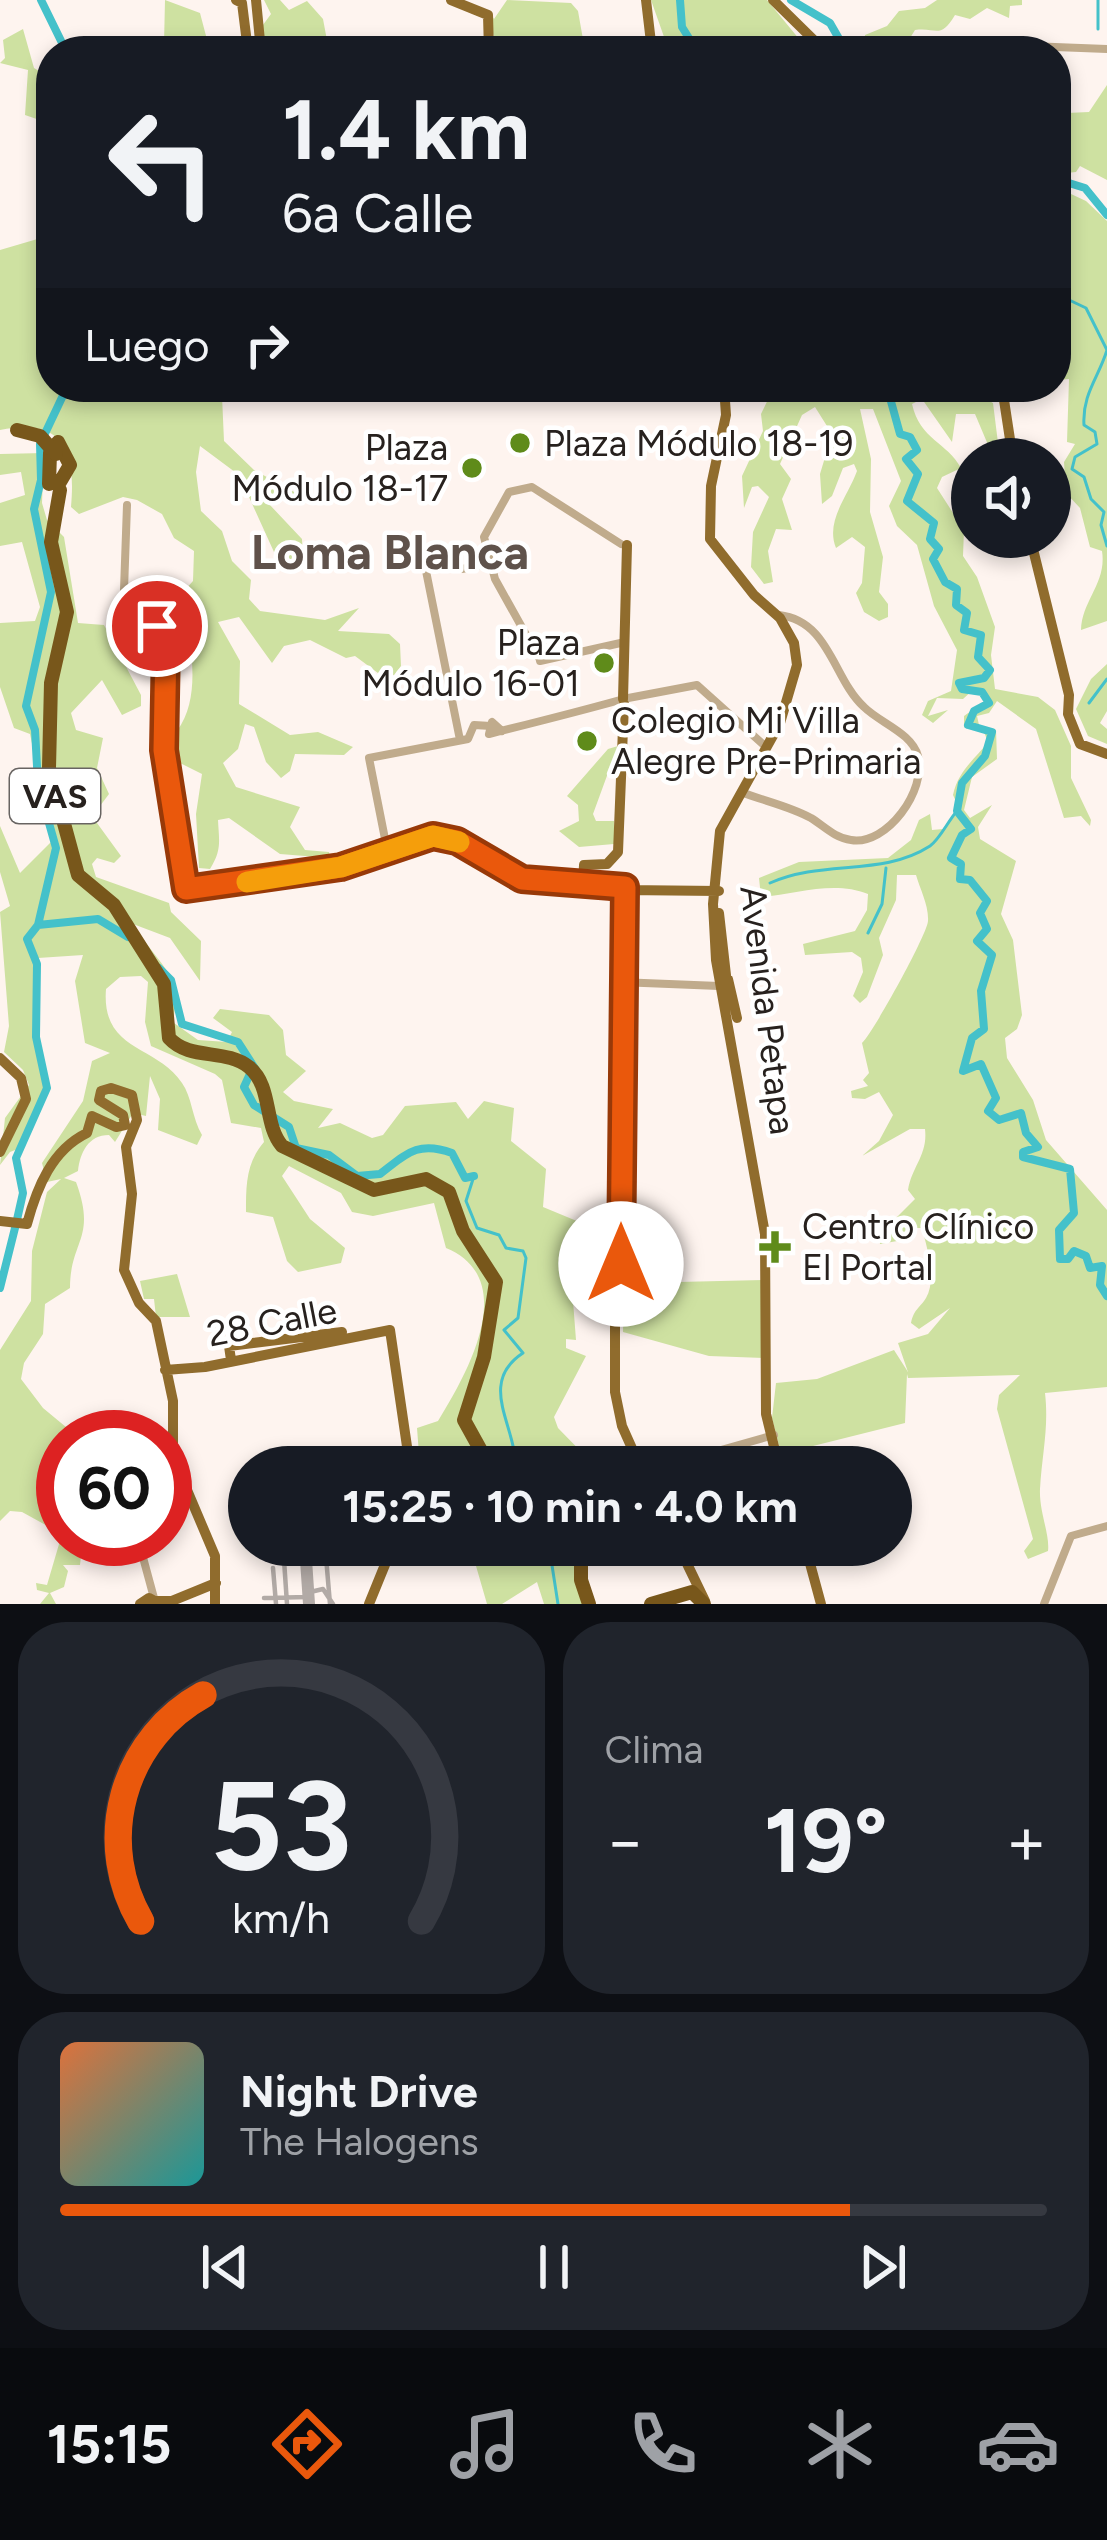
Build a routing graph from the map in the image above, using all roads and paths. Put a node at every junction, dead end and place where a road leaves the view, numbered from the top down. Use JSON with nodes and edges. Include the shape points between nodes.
{"nodes":[{"id":1,"x":256,"y":0,"type":"edge"},
{"id":2,"x":452,"y":0,"type":"edge"},
{"id":3,"x":463,"y":0,"type":"edge"},
{"id":4,"x":646,"y":0,"type":"edge"},
{"id":5,"x":773,"y":0,"type":"edge"},
{"id":6,"x":239,"y":2,"type":"edge"},
{"id":7,"x":492,"y":31,"type":"junction"},
{"id":8,"x":245,"y":36,"type":"edge"},
{"id":9,"x":260,"y":36,"type":"edge"},
{"id":10,"x":492,"y":36,"type":"edge"},
{"id":11,"x":650,"y":36,"type":"edge"},
{"id":12,"x":809,"y":36,"type":"edge"},
{"id":13,"x":1071,"y":47,"type":"edge"},
{"id":14,"x":1106,"y":48,"type":"edge"},
{"id":15,"x":725,"y":402,"type":"edge"},
{"id":16,"x":1003,"y":402,"type":"edge"},
{"id":17,"x":0,"y":435,"type":"edge"},
{"id":18,"x":1008,"y":438,"type":"edge"},
{"id":19,"x":55,"y":486,"type":"junction"},
{"id":20,"x":125,"y":527,"type":"dead end"},
{"id":21,"x":621,"y":543,"type":"joint"},
{"id":22,"x":1035,"y":558,"type":"edge"},
{"id":23,"x":490,"y":563,"type":"junction"},
{"id":24,"x":780,"y":615,"type":"junction"},
{"id":25,"x":63,"y":634,"type":"junction"},
{"id":26,"x":621,"y":644,"type":"junction"},
{"id":27,"x":622,"y":701,"type":"junction"},
{"id":28,"x":460,"y":740,"type":"junction"},
{"id":29,"x":765,"y":746,"type":"junction"},
{"id":30,"x":1107,"y":754,"type":"edge"},
{"id":31,"x":741,"y":792,"type":"junction"},
{"id":32,"x":388,"y":852,"type":"junction"},
{"id":33,"x":587,"y":887,"type":"junction"},
{"id":34,"x":717,"y":889,"type":"junction"},
{"id":35,"x":623,"y":890,"type":"junction"},
{"id":36,"x":718,"y":933,"type":"junction"},
{"id":37,"x":719,"y":956,"type":"junction"},
{"id":38,"x":617,"y":984,"type":"junction"},
{"id":39,"x":724,"y":985,"type":"junction"},
{"id":40,"x":735,"y":1041,"type":"junction"},
{"id":41,"x":619,"y":1042,"type":"junction"},
{"id":42,"x":0,"y":1058,"type":"edge"},
{"id":43,"x":0,"y":1152,"type":"edge"},
{"id":44,"x":0,"y":1222,"type":"edge"},
{"id":45,"x":390,"y":1330,"type":"junction"},
{"id":46,"x":231,"y":1360,"type":"junction"},
{"id":47,"x":169,"y":1369,"type":"junction"},
{"id":48,"x":172,"y":1410,"type":"edge"},
{"id":49,"x":773,"y":1437,"type":"junction"},
{"id":50,"x":407,"y":1446,"type":"edge"},
{"id":51,"x":474,"y":1446,"type":"edge"},
{"id":52,"x":633,"y":1446,"type":"edge"},
{"id":53,"x":634,"y":1446,"type":"edge"},
{"id":54,"x":739,"y":1446,"type":"edge"},
{"id":55,"x":775,"y":1446,"type":"edge"},
{"id":56,"x":192,"y":1518,"type":"edge"},
{"id":57,"x":1104,"y":1528,"type":"edge"},
{"id":58,"x":143,"y":1566,"type":"edge"},
{"id":59,"x":383,"y":1566,"type":"edge"},
{"id":60,"x":581,"y":1566,"type":"edge"},
{"id":61,"x":691,"y":1566,"type":"edge"},
{"id":62,"x":809,"y":1566,"type":"edge"},
{"id":63,"x":148,"y":1586,"type":"junction"},
{"id":64,"x":215,"y":1592,"type":"edge"},
{"id":65,"x":184,"y":1600,"type":"edge"},
{"id":66,"x":157,"y":1601,"type":"edge"},
{"id":67,"x":139,"y":1604,"type":"edge"},
{"id":68,"x":368,"y":1604,"type":"edge"},
{"id":69,"x":589,"y":1604,"type":"edge"},
{"id":70,"x":651,"y":1604,"type":"edge"},
{"id":71,"x":708,"y":1604,"type":"edge"},
{"id":72,"x":819,"y":1604,"type":"edge"},
{"id":73,"x":1044,"y":1604,"type":"edge"}],
"edges":[{"from":1,"to":9,"type":"main road"},
{"from":2,"to":7,"type":"main road","via":[[487,14]]},
{"from":3,"to":7,"type":"main road","via":[[491,12]]},
{"from":4,"to":11,"type":"main road"},
{"from":5,"to":12,"type":"main road"},
{"from":6,"to":8,"type":"main road"},
{"from":7,"to":10,"type":"main road"},
{"from":13,"to":14,"type":"street"},
{"from":15,"to":24,"type":"main road","via":[[710,536],[721,558]]},
{"from":16,"to":18,"type":"main road"},
{"from":17,"to":19,"type":"highway","number":"VAS","bridge":true,"via":[[40,436],[55,455]]},
{"from":19,"to":25,"type":"highway","number":"VAS","via":[[50,547],[63,590]]},
{"from":19,"to":25,"type":"highway","number":"VAS","via":[[51,542],[67,599]]},
{"from":20,"to":32,"type":"street","via":[[128,591],[164,637],[161,749],[187,896],[344,870]]},
{"from":21,"to":23,"type":"street","via":[[532,487],[511,489],[485,528]]},
{"from":21,"to":26,"type":"main road"},
{"from":22,"to":30,"type":"main road","via":[[1069,716],[1079,743]]},
{"from":23,"to":26,"type":"street","via":[[540,658]]},
{"from":23,"to":28,"type":"street","via":[[465,569],[423,556]]},
{"from":24,"to":29,"type":"main road","name":"Avenida Petapa","via":[[797,670]]},
{"from":24,"to":31,"type":"main road","name":"Avenida Petapa","via":[[797,645],[798,683]]},
{"from":24,"to":31,"type":"street","via":[[820,639],[859,702],[911,743],[918,775],[890,826],[863,841]]},
{"from":25,"to":51,"type":"highway","number":"VAS","via":[[51,683],[51,775],[78,875],[114,905],[142,952],[166,1000],[176,1046],[252,1073],[269,1119],[301,1157],[374,1190],[426,1179],[452,1197],[494,1298],[463,1420]]},
{"from":26,"to":27,"type":"main road"},
{"from":27,"to":28,"type":"street"},
{"from":27,"to":29,"type":"street","via":[[697,685]]},
{"from":27,"to":33,"type":"main road","via":[[618,852],[607,864],[582,865]]},
{"from":28,"to":32,"type":"street","via":[[369,758]]},
{"from":29,"to":31,"type":"main road","name":"Avenida Petapa"},
{"from":31,"to":34,"type":"main road","name":"Avenida Petapa","via":[[719,833]]},
{"from":32,"to":33,"type":"street","via":[[448,837],[512,876]]},
{"from":33,"to":35,"type":"main road"},
{"from":34,"to":35,"type":"main road"},
{"from":34,"to":36,"type":"main road","name":"Avenida Petapa"},
{"from":34,"to":36,"type":"main road","name":"Avenida Petapa"},
{"from":35,"to":38,"type":"main road"},
{"from":36,"to":37,"type":"main road","name":"Avenida Petapa"},
{"from":37,"to":39,"type":"main road","name":"Avenida Petapa"},
{"from":37,"to":40,"type":"main road","name":"Avenida Petapa"},
{"from":38,"to":39,"type":"street"},
{"from":38,"to":41,"type":"main road"},
{"from":39,"to":40,"type":"main road","name":"Avenida Petapa"},
{"from":40,"to":49,"type":"main road","name":"Avenida Petapa","via":[[766,1236],[765,1410]]},
{"from":41,"to":52,"type":"main road","via":[[616,1402]]},
{"from":41,"to":53,"type":"main road","via":[[620,1392]]},
{"from":42,"to":43,"type":"main road","via":[[21,1078],[26,1099]]},
{"from":44,"to":47,"type":"main road","via":[[27,1224],[50,1165],[87,1133],[92,1116],[125,1125],[99,1100],[101,1091],[129,1093],[137,1120],[126,1147],[132,1194],[123,1263]]},
{"from":45,"to":46,"type":"main road","name":"28 Calle"},
{"from":45,"to":46,"type":"main road","via":[[229,1346]]},
{"from":45,"to":50,"type":"main road"},
{"from":46,"to":47,"type":"main road","name":"28 Calle"},
{"from":47,"to":48,"type":"main road"},
{"from":49,"to":54,"type":"street"},
{"from":49,"to":55,"type":"main road","name":"Avenida Petapa"},
{"from":56,"to":64,"type":"main road","via":[[216,1561]]},
{"from":57,"to":73,"type":"street","via":[[1069,1539]]},
{"from":58,"to":63,"type":"street"},
{"from":59,"to":68,"type":"main road"},
{"from":60,"to":69,"type":"highway"},
{"from":61,"to":71,"type":"main road"},
{"from":62,"to":72,"type":"main road"},
{"from":63,"to":66,"type":"street"},
{"from":63,"to":67,"type":"main road"},
{"from":64,"to":65,"type":"main road"},
{"from":65,"to":66,"type":"main road"},
{"from":66,"to":67,"type":"main road"},
{"from":70,"to":71,"type":"highway","via":[[692,1592]]}]}
